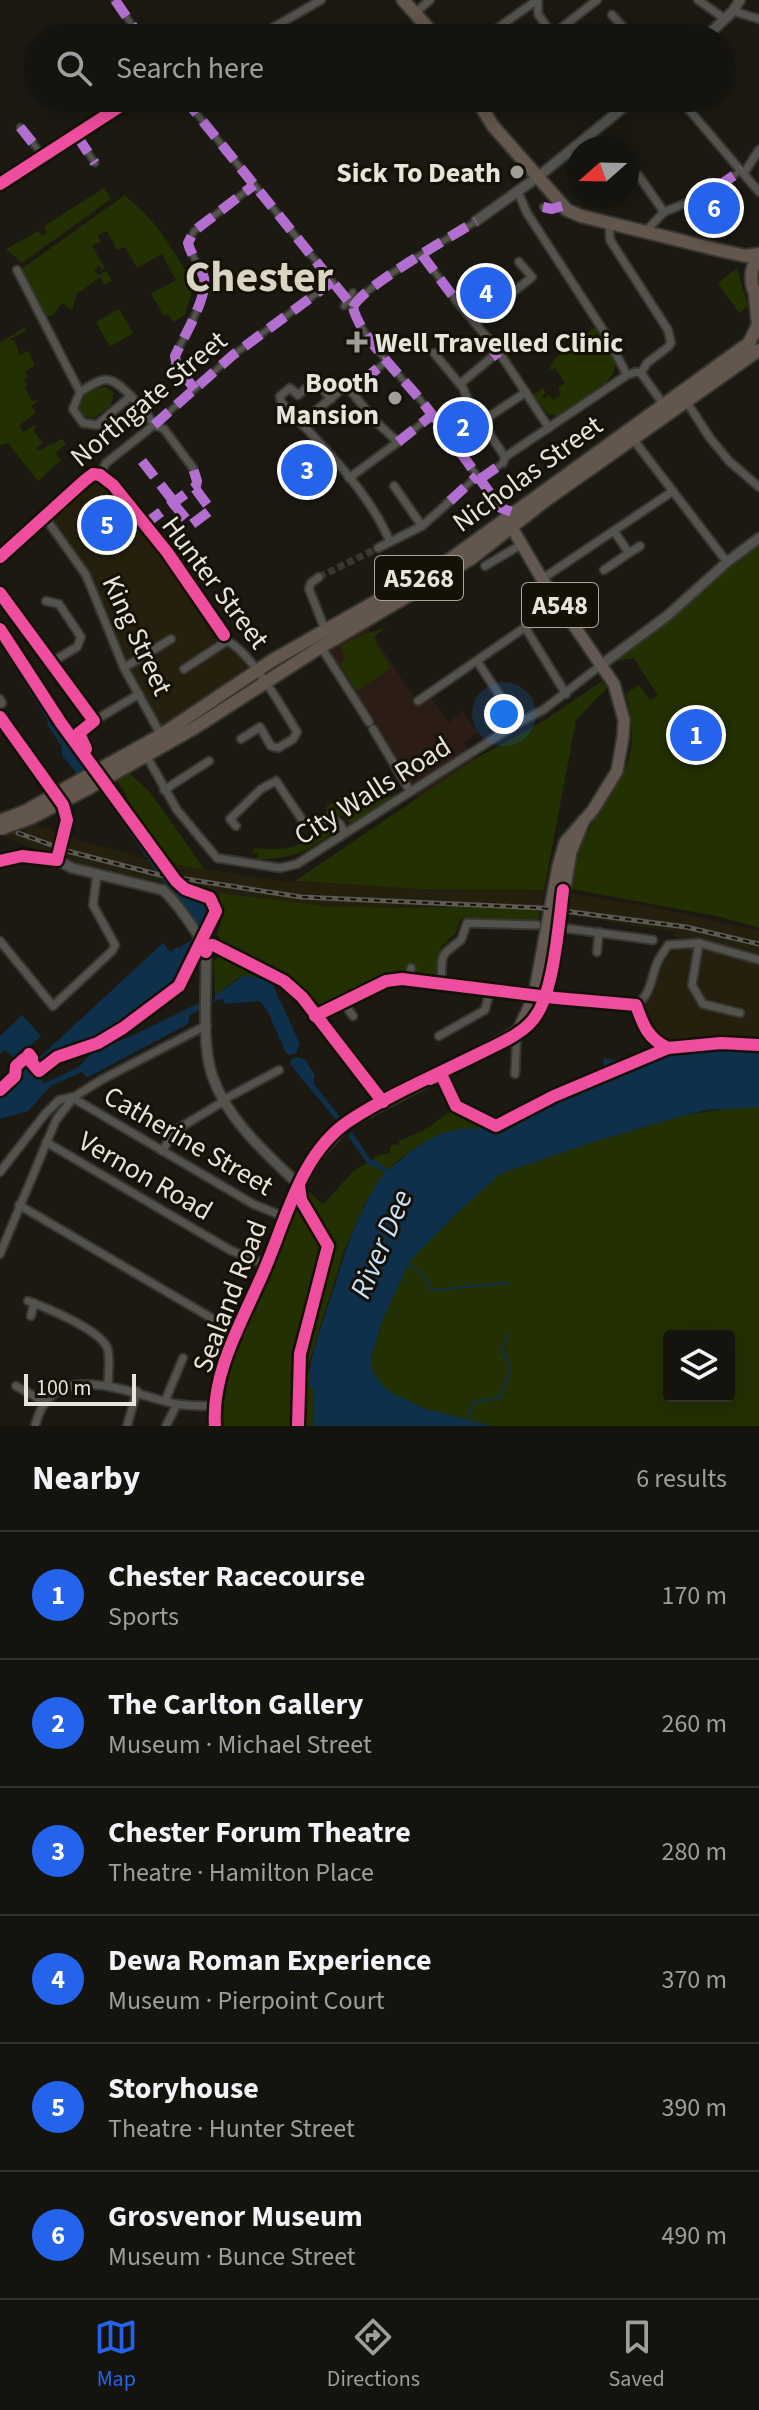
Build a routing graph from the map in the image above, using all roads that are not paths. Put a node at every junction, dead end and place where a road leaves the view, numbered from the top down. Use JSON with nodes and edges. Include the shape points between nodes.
{"nodes":[{"id":1,"x":115,"y":0,"type":"edge"},
{"id":2,"x":321,"y":0,"type":"edge"},
{"id":3,"x":403,"y":0,"type":"edge"},
{"id":4,"x":430,"y":0,"type":"edge"},
{"id":5,"x":538,"y":0,"type":"edge"},
{"id":6,"x":597,"y":0,"type":"edge"},
{"id":7,"x":698,"y":0,"type":"edge"},
{"id":8,"x":740,"y":0,"type":"edge"},
{"id":9,"x":415,"y":13,"type":"junction"},
{"id":10,"x":612,"y":15,"type":"dead end"},
{"id":11,"x":729,"y":15,"type":"junction"},
{"id":12,"x":759,"y":19,"type":"edge"},
{"id":13,"x":425,"y":23,"type":"edge"},
{"id":14,"x":131,"y":24,"type":"edge"},
{"id":15,"x":279,"y":24,"type":"edge"},
{"id":16,"x":504,"y":24,"type":"edge"},
{"id":17,"x":545,"y":24,"type":"edge"},
{"id":18,"x":568,"y":24,"type":"edge"},
{"id":19,"x":620,"y":24,"type":"edge"},
{"id":20,"x":720,"y":24,"type":"edge"},
{"id":21,"x":112,"y":112,"type":"edge"},
{"id":22,"x":196,"y":112,"type":"edge"},
{"id":23,"x":484,"y":112,"type":"edge"},
{"id":24,"x":618,"y":112,"type":"edge"},
{"id":25,"x":691,"y":112,"type":"edge"},
{"id":26,"x":20,"y":127,"type":"dead end"},
{"id":27,"x":77,"y":136,"type":"junction"},
{"id":28,"x":759,"y":150,"type":"edge"},
{"id":29,"x":44,"y":157,"type":"junction"},
{"id":30,"x":95,"y":163,"type":"dead end"},
{"id":31,"x":743,"y":172,"type":"junction"},
{"id":32,"x":539,"y":176,"type":"junction"},
{"id":33,"x":639,"y":176,"type":"dead end"},
{"id":34,"x":0,"y":184,"type":"edge"},
{"id":35,"x":254,"y":185,"type":"junction"},
{"id":36,"x":717,"y":187,"type":"joint"},
{"id":37,"x":518,"y":192,"type":"junction"},
{"id":38,"x":759,"y":192,"type":"edge"},
{"id":39,"x":562,"y":206,"type":"junction"},
{"id":40,"x":543,"y":207,"type":"dead end"},
{"id":41,"x":664,"y":212,"type":"junction"},
{"id":42,"x":476,"y":221,"type":"joint"},
{"id":43,"x":609,"y":223,"type":"junction"},
{"id":44,"x":645,"y":232,"type":"junction"},
{"id":45,"x":723,"y":251,"type":"junction"},
{"id":46,"x":422,"y":255,"type":"junction"},
{"id":47,"x":759,"y":255,"type":"edge"},
{"id":48,"x":427,"y":262,"type":"tunnel mouth"},
{"id":49,"x":519,"y":262,"type":"dead end"},
{"id":50,"x":17,"y":270,"type":"dead end"},
{"id":51,"x":434,"y":271,"type":"tunnel mouth"},
{"id":52,"x":751,"y":279,"type":"junction"},
{"id":53,"x":332,"y":282,"type":"junction"},
{"id":54,"x":353,"y":292,"type":"dead end"},
{"id":55,"x":757,"y":297,"type":"edge"},
{"id":56,"x":455,"y":299,"type":"joint"},
{"id":57,"x":345,"y":302,"type":"junction"},
{"id":58,"x":353,"y":307,"type":"junction"},
{"id":59,"x":475,"y":323,"type":"junction"},
{"id":60,"x":759,"y":350,"type":"edge"},
{"id":61,"x":434,"y":353,"type":"dead end"},
{"id":62,"x":495,"y":355,"type":"junction"},
{"id":63,"x":387,"y":361,"type":"junction"},
{"id":64,"x":641,"y":373,"type":"junction"},
{"id":65,"x":627,"y":375,"type":"junction"},
{"id":66,"x":362,"y":381,"type":"joint"},
{"id":67,"x":460,"y":384,"type":"junction"},
{"id":68,"x":195,"y":389,"type":"junction"},
{"id":69,"x":351,"y":391,"type":"junction"},
{"id":70,"x":80,"y":392,"type":"junction"},
{"id":71,"x":526,"y":392,"type":"junction"},
{"id":72,"x":331,"y":399,"type":"junction"},
{"id":73,"x":686,"y":401,"type":"junction"},
{"id":74,"x":667,"y":409,"type":"junction"},
{"id":75,"x":144,"y":410,"type":"dead end"},
{"id":76,"x":432,"y":415,"type":"junction"},
{"id":77,"x":481,"y":422,"type":"junction"},
{"id":78,"x":301,"y":423,"type":"junction"},
{"id":79,"x":154,"y":425,"type":"junction"},
{"id":80,"x":549,"y":428,"type":"junction"},
{"id":81,"x":633,"y":439,"type":"junction"},
{"id":82,"x":398,"y":443,"type":"junction"},
{"id":83,"x":504,"y":460,"type":"junction"},
{"id":84,"x":193,"y":468,"type":"dead end"},
{"id":85,"x":100,"y":475,"type":"junction"},
{"id":86,"x":478,"y":477,"type":"junction"},
{"id":87,"x":349,"y":478,"type":"junction"},
{"id":88,"x":394,"y":486,"type":"dead end"},
{"id":89,"x":759,"y":487,"type":"edge"},
{"id":90,"x":673,"y":491,"type":"junction"},
{"id":91,"x":450,"y":501,"type":"joint"},
{"id":92,"x":44,"y":516,"type":"junction"},
{"id":93,"x":510,"y":519,"type":"junction"},
{"id":94,"x":422,"y":526,"type":"junction"},
{"id":95,"x":614,"y":531,"type":"junction"},
{"id":96,"x":500,"y":538,"type":"junction"},
{"id":97,"x":759,"y":538,"type":"edge"},
{"id":98,"x":390,"y":542,"type":"junction"},
{"id":99,"x":522,"y":544,"type":"junction"},
{"id":100,"x":640,"y":546,"type":"dead end"},
{"id":101,"x":378,"y":548,"type":"tunnel mouth"},
{"id":102,"x":629,"y":553,"type":"junction"},
{"id":103,"x":0,"y":557,"type":"edge"},
{"id":104,"x":727,"y":562,"type":"junction"},
{"id":105,"x":485,"y":566,"type":"dead end"},
{"id":106,"x":604,"y":570,"type":"dead end"},
{"id":107,"x":319,"y":577,"type":"dead end"},
{"id":108,"x":542,"y":579,"type":"junction"},
{"id":109,"x":0,"y":593,"type":"edge"},
{"id":110,"x":46,"y":601,"type":"dead end"},
{"id":111,"x":559,"y":604,"type":"junction"},
{"id":112,"x":526,"y":629,"type":"junction"},
{"id":113,"x":225,"y":638,"type":"junction"},
{"id":114,"x":171,"y":639,"type":"dead end"},
{"id":115,"x":326,"y":639,"type":"junction"},
{"id":116,"x":477,"y":661,"type":"junction"},
{"id":117,"x":52,"y":662,"type":"junction"},
{"id":118,"x":601,"y":665,"type":"junction"},
{"id":119,"x":124,"y":668,"type":"junction"},
{"id":120,"x":184,"y":669,"type":"dead end"},
{"id":121,"x":255,"y":671,"type":"junction"},
{"id":122,"x":266,"y":681,"type":"junction"},
{"id":123,"x":139,"y":694,"type":"junction"},
{"id":124,"x":566,"y":694,"type":"junction"},
{"id":125,"x":418,"y":701,"type":"dead end"},
{"id":126,"x":0,"y":717,"type":"edge"},
{"id":127,"x":518,"y":723,"type":"junction"},
{"id":128,"x":241,"y":739,"type":"dead end"},
{"id":129,"x":162,"y":741,"type":"junction"},
{"id":130,"x":146,"y":755,"type":"junction"},
{"id":131,"x":209,"y":761,"type":"dead end"},
{"id":132,"x":120,"y":764,"type":"junction"},
{"id":133,"x":164,"y":790,"type":"junction"},
{"id":134,"x":410,"y":791,"type":"junction"},
{"id":135,"x":222,"y":812,"type":"dead end"},
{"id":136,"x":230,"y":819,"type":"junction"},
{"id":137,"x":0,"y":821,"type":"edge"},
{"id":138,"x":236,"y":826,"type":"dead end"},
{"id":139,"x":0,"y":829,"type":"edge"},
{"id":140,"x":345,"y":833,"type":"junction"},
{"id":141,"x":58,"y":858,"type":"junction"},
{"id":142,"x":0,"y":861,"type":"edge"},
{"id":143,"x":97,"y":874,"type":"junction"},
{"id":144,"x":547,"y":926,"type":"junction"},
{"id":145,"x":599,"y":932,"type":"junction"},
{"id":146,"x":653,"y":940,"type":"dead end"},
{"id":147,"x":0,"y":941,"type":"edge"},
{"id":148,"x":699,"y":943,"type":"junction"},
{"id":149,"x":203,"y":944,"type":"junction"},
{"id":150,"x":597,"y":952,"type":"dead end"},
{"id":151,"x":759,"y":960,"type":"edge"},
{"id":152,"x":411,"y":968,"type":"dead end"},
{"id":153,"x":409,"y":980,"type":"junction"},
{"id":154,"x":441,"y":984,"type":"junction"},
{"id":155,"x":490,"y":990,"type":"junction"},
{"id":156,"x":539,"y":996,"type":"junction"},
{"id":157,"x":344,"y":1003,"type":"junction"},
{"id":158,"x":740,"y":1013,"type":"dead end"},
{"id":159,"x":315,"y":1016,"type":"junction"},
{"id":160,"x":353,"y":1016,"type":"dead end"},
{"id":161,"x":207,"y":1025,"type":"junction"},
{"id":162,"x":517,"y":1031,"type":"junction"},
{"id":163,"x":439,"y":1036,"type":"dead end"},
{"id":164,"x":279,"y":1070,"type":"dead end"},
{"id":165,"x":515,"y":1074,"type":"dead end"},
{"id":166,"x":74,"y":1098,"type":"junction"},
{"id":167,"x":224,"y":1100,"type":"junction"},
{"id":168,"x":383,"y":1102,"type":"junction"},
{"id":169,"x":46,"y":1142,"type":"junction"},
{"id":170,"x":162,"y":1151,"type":"junction"},
{"id":171,"x":0,"y":1172,"type":"edge"},
{"id":172,"x":299,"y":1185,"type":"junction"},
{"id":173,"x":19,"y":1205,"type":"junction"},
{"id":174,"x":285,"y":1217,"type":"junction"},
{"id":175,"x":0,"y":1254,"type":"edge"},
{"id":176,"x":266,"y":1265,"type":"junction"},
{"id":177,"x":31,"y":1316,"type":"dead end"},
{"id":178,"x":237,"y":1333,"type":"junction"},
{"id":179,"x":169,"y":1361,"type":"dead end"},
{"id":180,"x":16,"y":1386,"type":"dead end"},
{"id":181,"x":108,"y":1386,"type":"junction"},
{"id":182,"x":137,"y":1391,"type":"junction"},
{"id":183,"x":165,"y":1401,"type":"junction"},
{"id":184,"x":45,"y":1402,"type":"junction"},
{"id":185,"x":177,"y":1404,"type":"junction"},
{"id":186,"x":214,"y":1406,"type":"junction"},
{"id":187,"x":35,"y":1426,"type":"edge"},
{"id":188,"x":127,"y":1426,"type":"edge"},
{"id":189,"x":166,"y":1426,"type":"edge"},
{"id":190,"x":215,"y":1426,"type":"edge"}],
"edges":[{"from":1,"to":14,"type":"street"},
{"from":2,"to":15,"type":"street"},
{"from":3,"to":9,"type":"highway"},
{"from":4,"to":9,"type":"street"},
{"from":5,"to":16,"type":"street"},
{"from":5,"to":17,"type":"street","via":[[538,14]]},
{"from":6,"to":18,"type":"street"},
{"from":7,"to":11,"type":"street"},
{"from":8,"to":11,"type":"street"},
{"from":9,"to":13,"type":"highway"},
{"from":10,"to":19,"type":"street"},
{"from":11,"to":12,"type":"street"},
{"from":11,"to":20,"type":"street"},
{"from":21,"to":27,"type":"street"},
{"from":22,"to":35,"type":"street"},
{"from":23,"to":32,"type":"highway"},
{"from":24,"to":32,"type":"street"},
{"from":25,"to":31,"type":"street"},
{"from":26,"to":29,"type":"street"},
{"from":27,"to":29,"type":"street"},
{"from":27,"to":30,"type":"street"},
{"from":28,"to":31,"type":"street"},
{"from":29,"to":34,"type":"street"},
{"from":31,"to":36,"type":"street"},
{"from":31,"to":38,"type":"street"},
{"from":32,"to":37,"type":"street"},
{"from":32,"to":39,"type":"highway"},
{"from":33,"to":41,"type":"street"},
{"from":35,"to":53,"type":"street"},
{"from":35,"to":68,"type":"street","via":[[194,231],[188,243],[204,285],[175,362]]},
{"from":36,"to":41,"type":"street"},
{"from":37,"to":42,"type":"street"},
{"from":37,"to":65,"type":"street"},
{"from":39,"to":40,"type":"street"},
{"from":39,"to":43,"type":"highway"},
{"from":41,"to":44,"type":"street"},
{"from":42,"to":46,"type":"street"},
{"from":43,"to":44,"type":"highway"},
{"from":43,"to":64,"type":"street","via":[[610,240],[670,337],[668,347]]},
{"from":44,"to":45,"type":"highway"},
{"from":45,"to":47,"type":"highway"},
{"from":45,"to":52,"type":"highway"},
{"from":46,"to":48,"type":"street"},
{"from":46,"to":58,"type":"street"},
{"from":47,"to":52,"type":"highway"},
{"from":49,"to":59,"type":"street","via":[[532,277]]},
{"from":50,"to":70,"type":"street"},
{"from":51,"to":56,"type":"street"},
{"from":52,"to":55,"type":"highway","number":"A5268"},
{"from":53,"to":57,"type":"street"},
{"from":53,"to":68,"type":"street","name":"Northgate Street","via":[[255,337]]},
{"from":54,"to":57,"type":"street"},
{"from":55,"to":74,"type":"highway","name":"Nicholas Street","number":"A5268","via":[[758,325],[749,343]]},
{"from":56,"to":59,"type":"street"},
{"from":57,"to":58,"type":"street"},
{"from":58,"to":63,"type":"street"},
{"from":59,"to":62,"type":"street"},
{"from":60,"to":73,"type":"highway","name":"Nicholas Street","number":"A5268"},
{"from":61,"to":67,"type":"street"},
{"from":62,"to":67,"type":"street"},
{"from":62,"to":71,"type":"street"},
{"from":63,"to":66,"type":"street"},
{"from":63,"to":76,"type":"street"},
{"from":64,"to":65,"type":"street"},
{"from":64,"to":74,"type":"street"},
{"from":65,"to":80,"type":"street"},
{"from":66,"to":69,"type":"street"},
{"from":67,"to":77,"type":"street"},
{"from":68,"to":79,"type":"street","name":"Northgate Street"},
{"from":69,"to":72,"type":"street","via":[[342,389]]},
{"from":69,"to":82,"type":"street"},
{"from":70,"to":70,"type":"street","via":[[73,409],[91,425],[133,399],[107,378]]},
{"from":71,"to":77,"type":"street"},
{"from":71,"to":80,"type":"street"},
{"from":72,"to":78,"type":"street"},
{"from":72,"to":78,"type":"street","via":[[316,380],[298,395],[288,389],[281,402]]},
{"from":73,"to":74,"type":"highway","name":"Nicholas Street","number":"A5268"},
{"from":73,"to":89,"type":"street","via":[[729,461]]},
{"from":74,"to":81,"type":"highway","name":"Nicholas Street","number":"A5268"},
{"from":74,"to":93,"type":"highway","name":"Nicholas Street","number":"A5268"},
{"from":75,"to":79,"type":"street"},
{"from":76,"to":82,"type":"street"},
{"from":76,"to":86,"type":"street"},
{"from":77,"to":83,"type":"street"},
{"from":78,"to":87,"type":"street"},
{"from":79,"to":84,"type":"street","via":[[164,429]]},
{"from":79,"to":85,"type":"street","name":"Northgate Street","via":[[106,463]]},
{"from":80,"to":83,"type":"street"},
{"from":81,"to":90,"type":"street"},
{"from":81,"to":93,"type":"highway","name":"Nicholas Street","number":"A5268"},
{"from":82,"to":87,"type":"street"},
{"from":83,"to":86,"type":"street"},
{"from":85,"to":92,"type":"street","name":"Northgate Street","via":[[89,477]]},
{"from":85,"to":113,"type":"street","name":"Hunter Street","via":[[167,552]]},
{"from":86,"to":91,"type":"street"},
{"from":86,"to":93,"type":"street"},
{"from":87,"to":98,"type":"street"},
{"from":88,"to":94,"type":"street"},
{"from":90,"to":95,"type":"street"},
{"from":90,"to":104,"type":"street"},
{"from":91,"to":94,"type":"street"},
{"from":92,"to":103,"type":"street","name":"Northgate Street"},
{"from":92,"to":119,"type":"street","name":"King Street","via":[[86,575]]},
{"from":93,"to":96,"type":"highway","name":"Nicholas Street","number":"A5268"},
{"from":93,"to":99,"type":"main road","number":"A548"},
{"from":93,"to":115,"type":"highway","name":"Nicholas Street","number":"A5268"},
{"from":94,"to":98,"type":"street"},
{"from":95,"to":102,"type":"street"},
{"from":95,"to":108,"type":"street"},
{"from":96,"to":99,"type":"main road"},
{"from":96,"to":115,"type":"highway","name":"Nicholas Street","number":"A5268","via":[[426,587]]},
{"from":97,"to":104,"type":"street"},
{"from":98,"to":101,"type":"street"},
{"from":99,"to":105,"type":"street"},
{"from":99,"to":108,"type":"main road","number":"A548"},
{"from":100,"to":102,"type":"street"},
{"from":102,"to":106,"type":"street"},
{"from":104,"to":118,"type":"street"},
{"from":107,"to":115,"type":"street","via":[[309,589]]},
{"from":108,"to":111,"type":"main road","number":"A548"},
{"from":109,"to":117,"type":"street"},
{"from":110,"to":117,"type":"street","via":[[60,600],[80,641]]},
{"from":111,"to":112,"type":"street"},
{"from":111,"to":118,"type":"main road","number":"A548"},
{"from":112,"to":116,"type":"street"},
{"from":112,"to":124,"type":"street"},
{"from":113,"to":120,"type":"street"},
{"from":113,"to":121,"type":"street","name":"Hunter Street"},
{"from":114,"to":119,"type":"street"},
{"from":115,"to":121,"type":"highway","name":"Nicholas Street","number":"A5268"},
{"from":115,"to":122,"type":"highway","name":"Nicholas Street","number":"A5268"},
{"from":115,"to":134,"type":"street"},
{"from":116,"to":125,"type":"street"},
{"from":116,"to":127,"type":"street"},
{"from":117,"to":123,"type":"street","via":[[94,721]]},
{"from":118,"to":124,"type":"street","name":"City Walls Road"},
{"from":118,"to":144,"type":"main road","number":"A548","via":[[624,720],[621,755],[610,783],[565,842]]},
{"from":119,"to":123,"type":"street","name":"King Street"},
{"from":121,"to":122,"type":"street","name":"Hunter Street"},
{"from":121,"to":129,"type":"highway","name":"Nicholas Street","number":"A5268"},
{"from":122,"to":128,"type":"street","name":"Hunter Street","via":[[297,732],[278,748],[271,746],[260,727]]},
{"from":122,"to":129,"type":"highway","name":"Nicholas Street","number":"A5268"},
{"from":123,"to":129,"type":"street","name":"King Street"},
{"from":124,"to":127,"type":"street","name":"City Walls Road"},
{"from":126,"to":141,"type":"street","bridge":true,"via":[[63,805],[67,820]]},
{"from":127,"to":134,"type":"street","name":"City Walls Road"},
{"from":129,"to":130,"type":"highway","number":"A5268"},
{"from":129,"to":132,"type":"highway","number":"A5268"},
{"from":130,"to":132,"type":"highway","number":"A5268"},
{"from":130,"to":133,"type":"street","name":"City Walls Road"},
{"from":131,"to":133,"type":"street"},
{"from":132,"to":137,"type":"highway","number":"A5268","bridge":true},
{"from":132,"to":139,"type":"highway","number":"A5268","bridge":true,"via":[[33,817]]},
{"from":133,"to":140,"type":"street","name":"City Walls Road","via":[[204,844],[226,861],[289,867]]},
{"from":134,"to":140,"type":"street","name":"City Walls Road"},
{"from":135,"to":136,"type":"street"},
{"from":136,"to":138,"type":"street"},
{"from":136,"to":140,"type":"street","via":[[276,781],[303,821],[331,817]]},
{"from":141,"to":142,"type":"street"},
{"from":141,"to":143,"type":"street"},
{"from":143,"to":147,"type":"street","via":[[93,905],[115,945],[53,1006]]},
{"from":143,"to":149,"type":"street","via":[[163,890]]},
{"from":144,"to":145,"type":"street"},
{"from":144,"to":154,"type":"street","via":[[467,923],[461,940],[443,955]]},
{"from":144,"to":156,"type":"main road","number":"A548"},
{"from":145,"to":146,"type":"street"},
{"from":145,"to":150,"type":"street"},
{"from":148,"to":151,"type":"street"},
{"from":148,"to":156,"type":"street","via":[[668,945],[636,1005]]},
{"from":148,"to":158,"type":"street","via":[[692,985],[703,1004]]},
{"from":149,"to":159,"type":"street","via":[[284,981]]},
{"from":149,"to":161,"type":"street"},
{"from":152,"to":153,"type":"street"},
{"from":153,"to":154,"type":"street"},
{"from":153,"to":157,"type":"street","via":[[386,981]]},
{"from":154,"to":155,"type":"street"},
{"from":155,"to":156,"type":"street"},
{"from":155,"to":163,"type":"street","via":[[485,1010]]},
{"from":156,"to":162,"type":"main road","number":"A548"},
{"from":157,"to":159,"type":"street"},
{"from":157,"to":160,"type":"street"},
{"from":159,"to":168,"type":"street"},
{"from":161,"to":166,"type":"street"},
{"from":161,"to":167,"type":"street","via":[[212,1074]]},
{"from":162,"to":165,"type":"street"},
{"from":162,"to":168,"type":"main road"},
{"from":164,"to":167,"type":"street"},
{"from":166,"to":169,"type":"street"},
{"from":166,"to":170,"type":"street","name":"Catherine Street"},
{"from":166,"to":171,"type":"street","via":[[59,1100]]},
{"from":167,"to":170,"type":"street","via":[[176,1130]]},
{"from":167,"to":172,"type":"street","via":[[254,1141]]},
{"from":168,"to":172,"type":"main road","name":"Sealand Road","via":[[343,1126],[316,1155]]},
{"from":169,"to":173,"type":"street"},
{"from":169,"to":176,"type":"street","name":"Vernon Road","via":[[230,1250]]},
{"from":170,"to":174,"type":"street","name":"Catherine Street","via":[[254,1205]]},
{"from":172,"to":174,"type":"main road","name":"Sealand Road"},
{"from":173,"to":175,"type":"street"},
{"from":173,"to":178,"type":"street"},
{"from":174,"to":176,"type":"main road","name":"Sealand Road"},
{"from":176,"to":178,"type":"main road","name":"Sealand Road"},
{"from":177,"to":181,"type":"street","via":[[31,1302],[112,1348]]},
{"from":178,"to":186,"type":"main road","name":"Sealand Road"},
{"from":179,"to":183,"type":"street","via":[[181,1362]]},
{"from":180,"to":184,"type":"street"},
{"from":181,"to":182,"type":"street"},
{"from":181,"to":184,"type":"street","via":[[72,1386]]},
{"from":182,"to":183,"type":"street"},
{"from":182,"to":188,"type":"street"},
{"from":183,"to":185,"type":"street"},
{"from":184,"to":187,"type":"street"},
{"from":185,"to":186,"type":"street"},
{"from":185,"to":189,"type":"street"},
{"from":186,"to":190,"type":"main road","name":"Sealand Road"}]}
